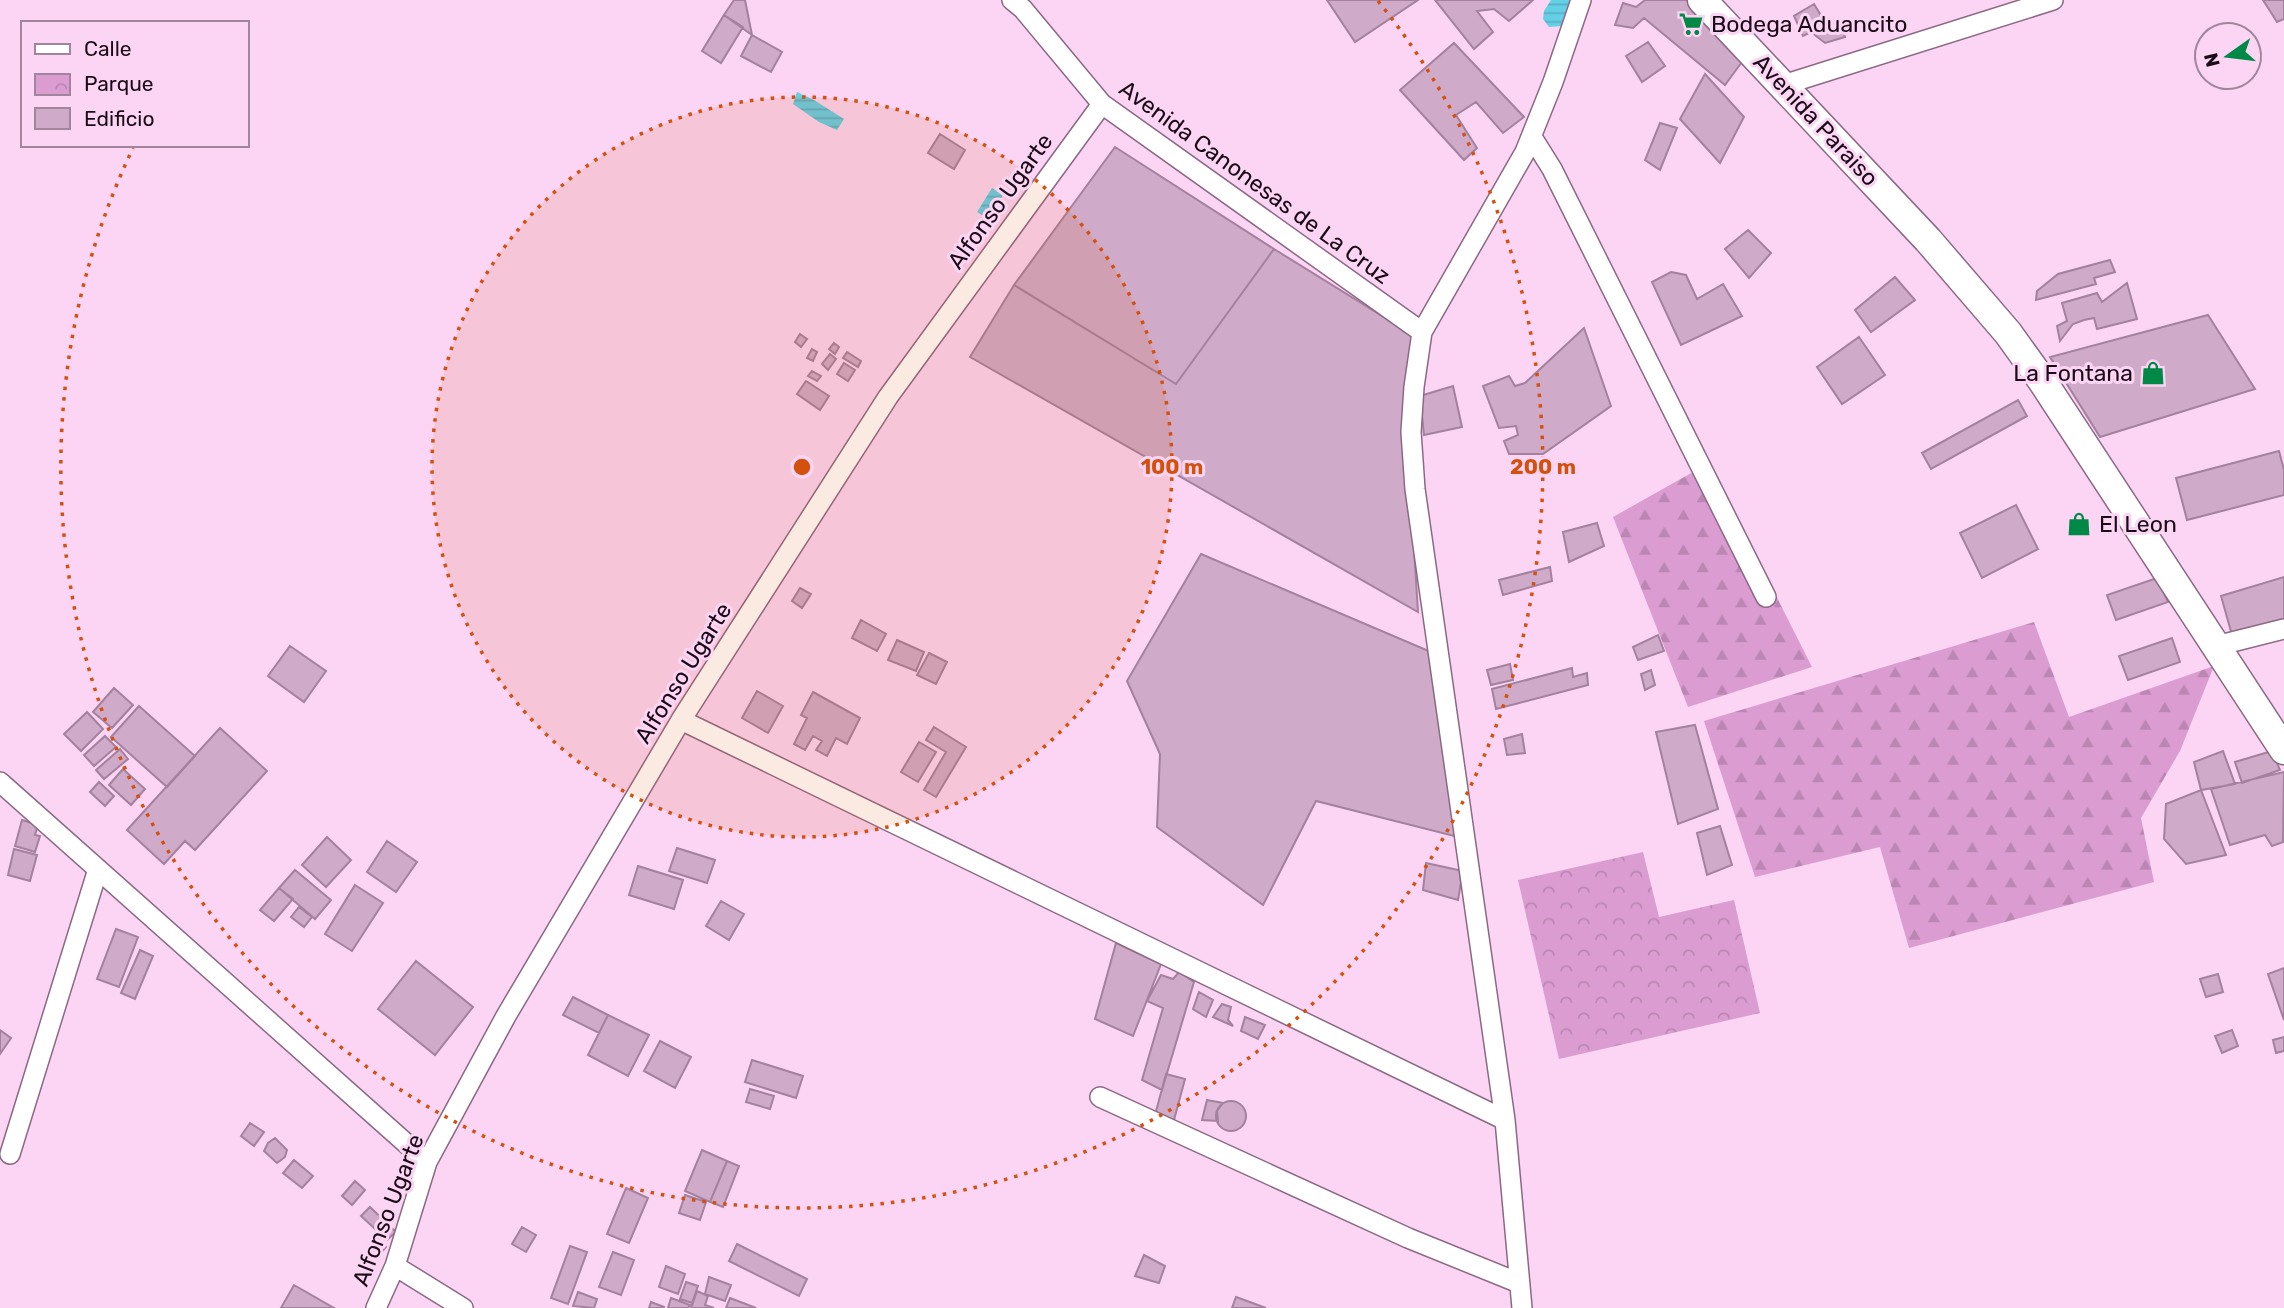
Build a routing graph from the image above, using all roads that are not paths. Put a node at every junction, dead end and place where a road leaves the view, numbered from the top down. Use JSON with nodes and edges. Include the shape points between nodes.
{"nodes":[{"id":1,"x":1012,"y":0,"type":"edge"},
{"id":2,"x":1581,"y":0,"type":"edge"},
{"id":3,"x":1702,"y":0,"type":"edge"},
{"id":4,"x":2053,"y":0,"type":"edge"},
{"id":5,"x":1783,"y":85,"type":"junction"},
{"id":6,"x":1102,"y":104,"type":"junction"},
{"id":7,"x":1532,"y":137,"type":"junction"},
{"id":8,"x":1422,"y":332,"type":"junction"},
{"id":9,"x":1766,"y":597,"type":"dead end"},
{"id":10,"x":2284,"y":629,"type":"edge"},
{"id":11,"x":2216,"y":646,"type":"junction"},
{"id":12,"x":681,"y":720,"type":"junction"},
{"id":13,"x":2284,"y":750,"type":"edge"},
{"id":14,"x":0,"y":782,"type":"edge"},
{"id":15,"x":99,"y":869,"type":"junction"},
{"id":16,"x":1100,"y":1097,"type":"dead end"},
{"id":17,"x":1505,"y":1120,"type":"junction"},
{"id":18,"x":10,"y":1154,"type":"dead end"},
{"id":19,"x":427,"y":1162,"type":"junction"},
{"id":20,"x":395,"y":1266,"type":"junction"},
{"id":21,"x":1519,"y":1283,"type":"junction"},
{"id":22,"x":376,"y":1308,"type":"edge"},
{"id":23,"x":463,"y":1308,"type":"edge"},
{"id":24,"x":1522,"y":1308,"type":"edge"}],
"edges":[{"from":1,"to":6,"type":"street","name":"Avenida Canonesas de La Cruz"},
{"from":2,"to":7,"type":"street"},
{"from":3,"to":5,"type":"main road","name":"Avenida Paraiso"},
{"from":4,"to":5,"type":"street"},
{"from":5,"to":11,"type":"main road","name":"Avenida Paraiso","via":[[2008,333]]},
{"from":6,"to":8,"type":"street","name":"Avenida Canonesas de La Cruz"},
{"from":6,"to":12,"type":"street","name":"Alfonso Ugarte","via":[[888,397]]},
{"from":7,"to":8,"type":"street"},
{"from":7,"to":9,"type":"street"},
{"from":8,"to":17,"type":"street","via":[[1411,432],[1415,489]]},
{"from":10,"to":11,"type":"street"},
{"from":11,"to":13,"type":"main road","name":"Avenida Paraiso"},
{"from":12,"to":17,"type":"street"},
{"from":12,"to":19,"type":"street","name":"Alfonso Ugarte","via":[[506,1016]]},
{"from":14,"to":15,"type":"street"},
{"from":15,"to":18,"type":"street"},
{"from":15,"to":19,"type":"street"},
{"from":16,"to":21,"type":"street","via":[[1408,1238]]},
{"from":17,"to":21,"type":"street"},
{"from":19,"to":20,"type":"street","name":"Alfonso Ugarte"},
{"from":20,"to":22,"type":"street","name":"Alfonso Ugarte"},
{"from":20,"to":23,"type":"street"},
{"from":21,"to":24,"type":"street"}]}
